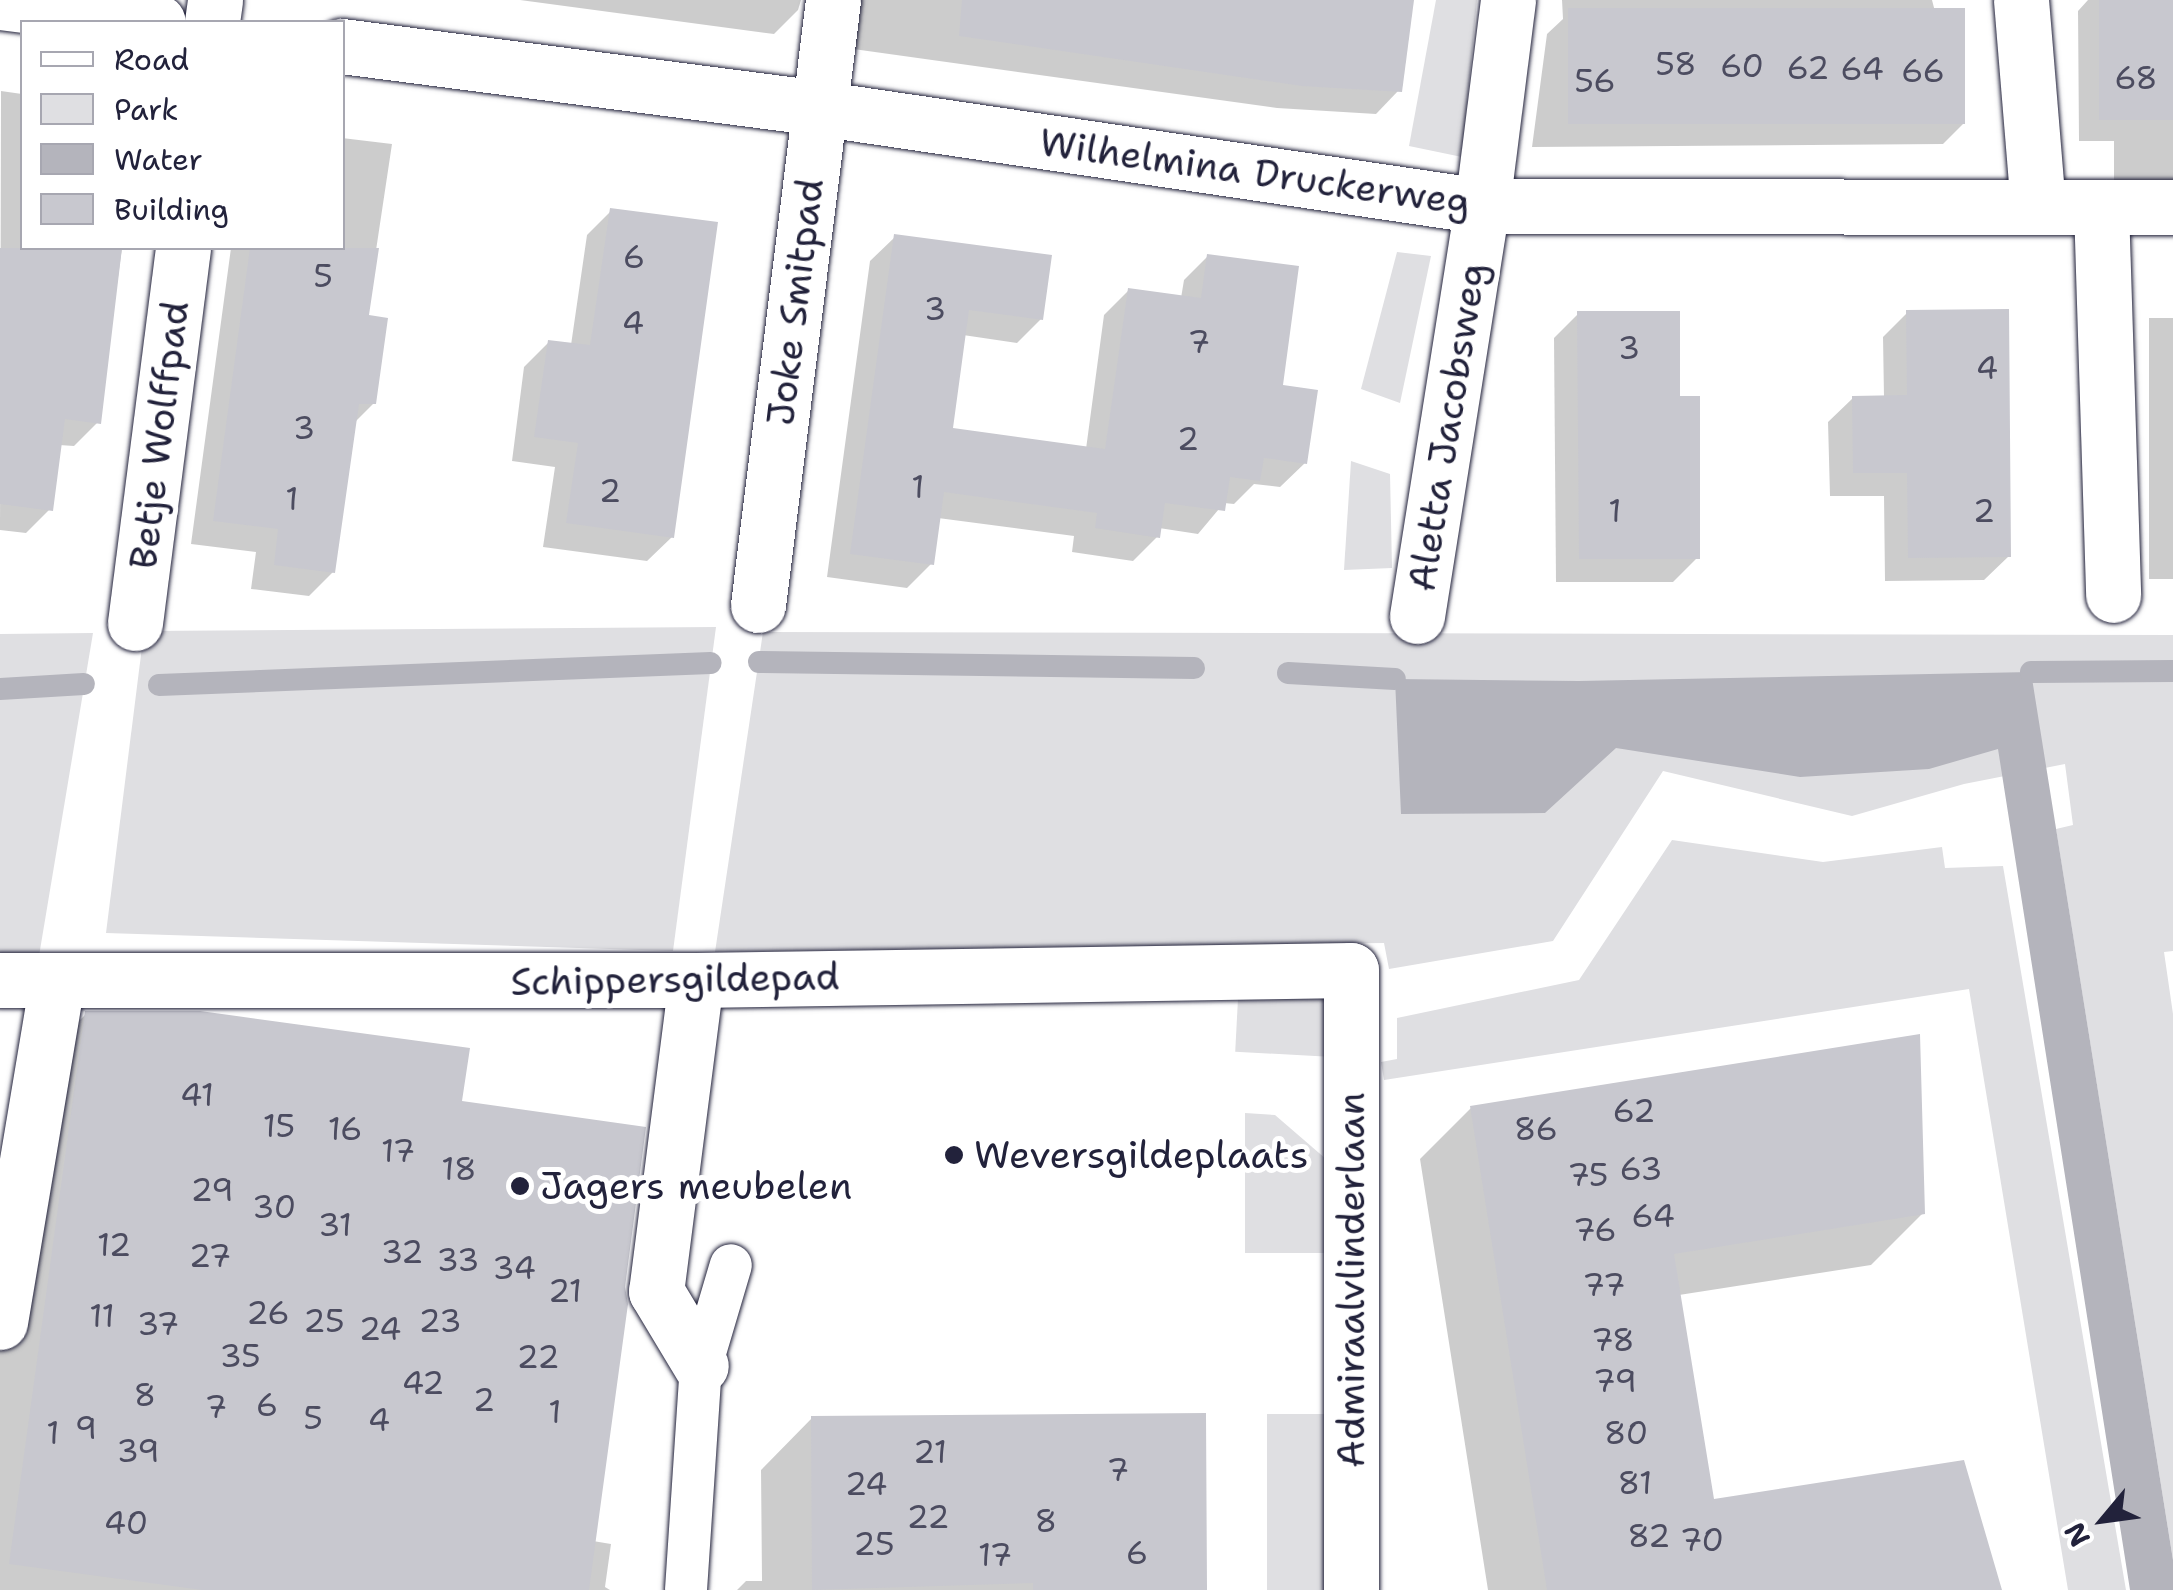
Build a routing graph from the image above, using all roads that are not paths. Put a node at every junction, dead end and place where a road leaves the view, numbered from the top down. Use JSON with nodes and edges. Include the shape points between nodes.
{"nodes":[{"id":1,"x":833,"y":0,"type":"edge"},
{"id":2,"x":1508,"y":0,"type":"edge"},
{"id":3,"x":2020,"y":0,"type":"edge"},
{"id":4,"x":0,"y":2,"type":"edge"},
{"id":5,"x":142,"y":20,"type":"edge"},
{"id":6,"x":345,"y":46,"type":"edge"},
{"id":7,"x":818,"y":108,"type":"junction"},
{"id":8,"x":1482,"y":206,"type":"junction"},
{"id":9,"x":2038,"y":206,"type":"junction"},
{"id":10,"x":2101,"y":207,"type":"junction"},
{"id":11,"x":2173,"y":207,"type":"edge"},
{"id":12,"x":183,"y":250,"type":"edge"},
{"id":13,"x":2113,"y":595,"type":"dead end"},
{"id":14,"x":758,"y":605,"type":"dead end"},
{"id":15,"x":1417,"y":616,"type":"dead end"},
{"id":16,"x":135,"y":623,"type":"dead end"},
{"id":17,"x":1351,"y":970,"type":"joint"},
{"id":18,"x":0,"y":980,"type":"edge"},
{"id":19,"x":696,"y":980,"type":"junction"},
{"id":20,"x":57,"y":982,"type":"junction"},
{"id":21,"x":731,"y":1266,"type":"dead end"},
{"id":22,"x":0,"y":1322,"type":"edge"},
{"id":23,"x":700,"y":1366,"type":"junction"},
{"id":24,"x":686,"y":1590,"type":"edge"},
{"id":25,"x":1352,"y":1590,"type":"edge"}],
"edges":[{"from":1,"to":7,"type":"street","name":"Joke Smitpad"},
{"from":2,"to":8,"type":"street","name":"Aletta Jacobsweg"},
{"from":3,"to":9,"type":"street"},
{"from":4,"to":5,"type":"street"},
{"from":6,"to":7,"type":"street","name":"Wilhelmina Druckerweg"},
{"from":7,"to":8,"type":"street","name":"Wilhelmina Druckerweg"},
{"from":7,"to":14,"type":"street","name":"Joke Smitpad"},
{"from":8,"to":9,"type":"street","name":"Wilhelmina Druckerweg"},
{"from":8,"to":15,"type":"street","name":"Aletta Jacobsweg"},
{"from":9,"to":10,"type":"street","name":"Wilhelmina Druckerweg"},
{"from":10,"to":11,"type":"street","name":"Wilhelmina Druckerweg"},
{"from":10,"to":13,"type":"street"},
{"from":12,"to":16,"type":"street","name":"Betje Wolffpad"},
{"from":17,"to":19,"type":"street","name":"Schippersgildepad"},
{"from":17,"to":25,"type":"street","name":"Admiraalvlinderlaan"},
{"from":18,"to":20,"type":"street","name":"Schippersgildepad"},
{"from":19,"to":20,"type":"street","name":"Schippersgildepad"},
{"from":19,"to":23,"type":"street","via":[[656,1291]]},
{"from":20,"to":22,"type":"street"},
{"from":21,"to":23,"type":"lane"},
{"from":23,"to":24,"type":"lane"}]}
